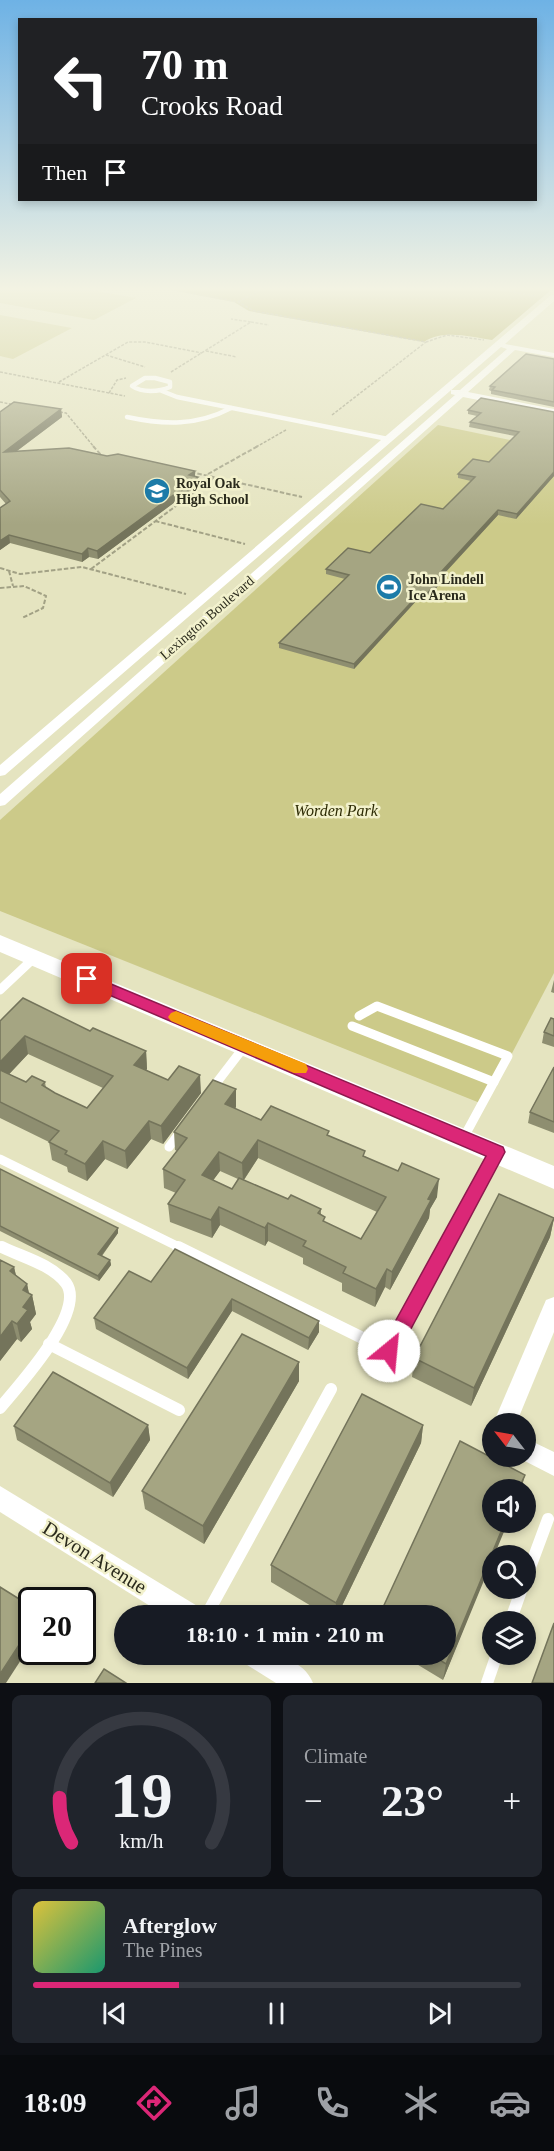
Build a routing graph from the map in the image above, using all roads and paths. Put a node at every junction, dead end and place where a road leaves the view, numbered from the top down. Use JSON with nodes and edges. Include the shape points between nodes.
{"nodes":[{"id":1,"x":85,"y":368,"type":"edge"},
{"id":2,"x":178,"y":368,"type":"edge"},
{"id":3,"x":393,"y":368,"type":"edge"},
{"id":4,"x":467,"y":368,"type":"edge"},
{"id":5,"x":490,"y":368,"type":"edge"},
{"id":6,"x":0,"y":372,"type":"edge"},
{"id":7,"x":174,"y":376,"type":"dead end"},
{"id":8,"x":129,"y":378,"type":"dead end"},
{"id":9,"x":58,"y":383,"type":"junction"},
{"id":10,"x":443,"y":390,"type":"junction"},
{"id":11,"x":162,"y":391,"type":"junction"},
{"id":12,"x":109,"y":393,"type":"junction"},
{"id":13,"x":460,"y":394,"type":"junction"},
{"id":14,"x":128,"y":397,"type":"dead end"},
{"id":15,"x":0,"y":402,"type":"edge"},
{"id":16,"x":23,"y":406,"type":"edge"},
{"id":17,"x":231,"y":408,"type":"junction"},
{"id":18,"x":58,"y":411,"type":"edge"},
{"id":19,"x":554,"y":412,"type":"edge"},
{"id":20,"x":333,"y":415,"type":"dead end"},
{"id":21,"x":58,"y":416,"type":"edge"},
{"id":22,"x":67,"y":417,"type":"junction"},
{"id":23,"x":127,"y":417,"type":"dead end"},
{"id":24,"x":298,"y":421,"type":"junction"},
{"id":25,"x":388,"y":439,"type":"junction"},
{"id":26,"x":406,"y":443,"type":"junction"},
{"id":27,"x":108,"y":462,"type":"edge"},
{"id":28,"x":186,"y":470,"type":"edge"},
{"id":29,"x":207,"y":475,"type":"junction"},
{"id":30,"x":215,"y":477,"type":"junction"},
{"id":31,"x":341,"y":479,"type":"junction"},
{"id":32,"x":360,"y":483,"type":"junction"},
{"id":33,"x":304,"y":497,"type":"dead end"},
{"id":34,"x":151,"y":520,"type":"edge"},
{"id":35,"x":155,"y":521,"type":"junction"},
{"id":36,"x":282,"y":530,"type":"junction"},
{"id":37,"x":301,"y":535,"type":"junction"},
{"id":38,"x":247,"y":545,"type":"dead end"},
{"id":39,"x":244,"y":562,"type":"junction"},
{"id":40,"x":264,"y":567,"type":"junction"},
{"id":41,"x":0,"y":568,"type":"edge"},
{"id":42,"x":92,"y":569,"type":"junction"},
{"id":43,"x":9,"y":571,"type":"junction"},
{"id":44,"x":14,"y":586,"type":"junction"},
{"id":45,"x":0,"y":588,"type":"edge"},
{"id":46,"x":189,"y":595,"type":"dead end"},
{"id":47,"x":22,"y":618,"type":"dead end"},
{"id":48,"x":127,"y":663,"type":"junction"},
{"id":49,"x":149,"y":669,"type":"junction"},
{"id":50,"x":37,"y":740,"type":"junction"},
{"id":51,"x":53,"y":755,"type":"junction"},
{"id":52,"x":0,"y":772,"type":"edge"},
{"id":53,"x":0,"y":802,"type":"edge"},
{"id":54,"x":0,"y":944,"type":"edge"},
{"id":55,"x":34,"y":957,"type":"junction"},
{"id":56,"x":0,"y":990,"type":"edge"},
{"id":57,"x":359,"y":1016,"type":"dead end"},
{"id":58,"x":352,"y":1026,"type":"dead end"},
{"id":59,"x":245,"y":1046,"type":"junction"},
{"id":60,"x":494,"y":1082,"type":"junction"},
{"id":61,"x":202,"y":1101,"type":"edge"},
{"id":62,"x":189,"y":1120,"type":"edge"},
{"id":63,"x":463,"y":1138,"type":"junction"},
{"id":64,"x":169,"y":1147,"type":"dead end"},
{"id":65,"x":496,"y":1152,"type":"junction"},
{"id":66,"x":0,"y":1159,"type":"edge"},
{"id":67,"x":554,"y":1179,"type":"edge"},
{"id":68,"x":0,"y":1246,"type":"edge"},
{"id":69,"x":554,"y":1307,"type":"edge"},
{"id":70,"x":49,"y":1344,"type":"junction"},
{"id":71,"x":331,"y":1389,"type":"dead end"},
{"id":72,"x":0,"y":1408,"type":"edge"},
{"id":73,"x":179,"y":1410,"type":"dead end"},
{"id":74,"x":509,"y":1413,"type":"edge"},
{"id":75,"x":536,"y":1455,"type":"edge"},
{"id":76,"x":554,"y":1464,"type":"edge"},
{"id":77,"x":0,"y":1498,"type":"edge"},
{"id":78,"x":548,"y":1519,"type":"dead end"},
{"id":79,"x":536,"y":1551,"type":"edge"},
{"id":80,"x":172,"y":1605,"type":"edge"},
{"id":81,"x":212,"y":1605,"type":"edge"},
{"id":82,"x":271,"y":1665,"type":"edge"},
{"id":83,"x":493,"y":1665,"type":"edge"},
{"id":84,"x":300,"y":1683,"type":"edge"},
{"id":85,"x":487,"y":1683,"type":"edge"}],
"edges":[{"from":1,"to":9,"type":"path"},
{"from":2,"to":7,"type":"path","via":[[167,374]]},
{"from":3,"to":20,"type":"path"},
{"from":4,"to":10,"type":"street","name":"Lexington Boulevard"},
{"from":5,"to":13,"type":"street","name":"Lexington Boulevard"},
{"from":6,"to":9,"type":"path"},
{"from":8,"to":12,"type":"path","via":[[121,377]]},
{"from":9,"to":12,"type":"path"},
{"from":10,"to":13,"type":"street"},
{"from":10,"to":25,"type":"street","name":"Lexington Boulevard"},
{"from":11,"to":11,"type":"lane","via":[[171,385],[168,380],[140,380],[132,386],[143,392]]},
{"from":11,"to":17,"type":"lane"},
{"from":12,"to":14,"type":"path"},
{"from":13,"to":19,"type":"street"},
{"from":13,"to":26,"type":"street","name":"Lexington Boulevard"},
{"from":15,"to":16,"type":"path"},
{"from":17,"to":23,"type":"lane","via":[[203,421],[176,424]]},
{"from":17,"to":24,"type":"lane"},
{"from":18,"to":22,"type":"path"},
{"from":21,"to":22,"type":"path"},
{"from":22,"to":27,"type":"path"},
{"from":24,"to":25,"type":"lane"},
{"from":24,"to":29,"type":"path"},
{"from":25,"to":26,"type":"street"},
{"from":25,"to":31,"type":"street","name":"Lexington Boulevard"},
{"from":26,"to":32,"type":"street","name":"Lexington Boulevard"},
{"from":28,"to":29,"type":"path"},
{"from":29,"to":30,"type":"path"},
{"from":30,"to":33,"type":"path"},
{"from":30,"to":35,"type":"path"},
{"from":31,"to":32,"type":"street"},
{"from":31,"to":36,"type":"street","name":"Lexington Boulevard"},
{"from":32,"to":37,"type":"street","name":"Lexington Boulevard"},
{"from":34,"to":35,"type":"path"},
{"from":35,"to":38,"type":"path"},
{"from":35,"to":42,"type":"path"},
{"from":36,"to":37,"type":"street"},
{"from":36,"to":39,"type":"street","name":"Lexington Boulevard"},
{"from":37,"to":40,"type":"street","name":"Lexington Boulevard"},
{"from":39,"to":40,"type":"street","name":"Lexington Boulevard"},
{"from":39,"to":48,"type":"street","name":"Lexington Boulevard"},
{"from":40,"to":49,"type":"street","name":"Lexington Boulevard"},
{"from":41,"to":43,"type":"path"},
{"from":42,"to":43,"type":"path","via":[[20,574]]},
{"from":42,"to":46,"type":"path"},
{"from":43,"to":44,"type":"path"},
{"from":44,"to":45,"type":"path"},
{"from":44,"to":47,"type":"path","via":[[33,588],[46,596],[43,608]]},
{"from":48,"to":49,"type":"street","name":"Lexington Boulevard"},
{"from":48,"to":50,"type":"street","name":"Lexington Boulevard"},
{"from":49,"to":51,"type":"street","name":"Lexington Boulevard"},
{"from":50,"to":51,"type":"street"},
{"from":50,"to":52,"type":"street","name":"Lexington Boulevard"},
{"from":51,"to":53,"type":"street","name":"Lexington Boulevard"},
{"from":54,"to":55,"type":"main road"},
{"from":55,"to":56,"type":"lane"},
{"from":55,"to":59,"type":"main road"},
{"from":57,"to":60,"type":"lane","via":[[377,1006],[508,1056]]},
{"from":58,"to":60,"type":"lane"},
{"from":59,"to":61,"type":"lane"},
{"from":59,"to":63,"type":"main road"},
{"from":60,"to":63,"type":"lane"},
{"from":62,"to":64,"type":"lane"},
{"from":63,"to":65,"type":"main road"},
{"from":65,"to":66,"type":"lane","via":[[389,1351]]},
{"from":65,"to":67,"type":"main road"},
{"from":68,"to":70,"type":"lane","via":[[58,1276],[69,1287],[69,1311]]},
{"from":69,"to":74,"type":"street"},
{"from":70,"to":72,"type":"lane"},
{"from":70,"to":73,"type":"lane"},
{"from":71,"to":81,"type":"lane"},
{"from":75,"to":76,"type":"street"},
{"from":77,"to":80,"type":"street","name":"Devon Avenue"},
{"from":78,"to":79,"type":"lane"},
{"from":82,"to":84,"type":"street"},
{"from":83,"to":85,"type":"lane"}]}
